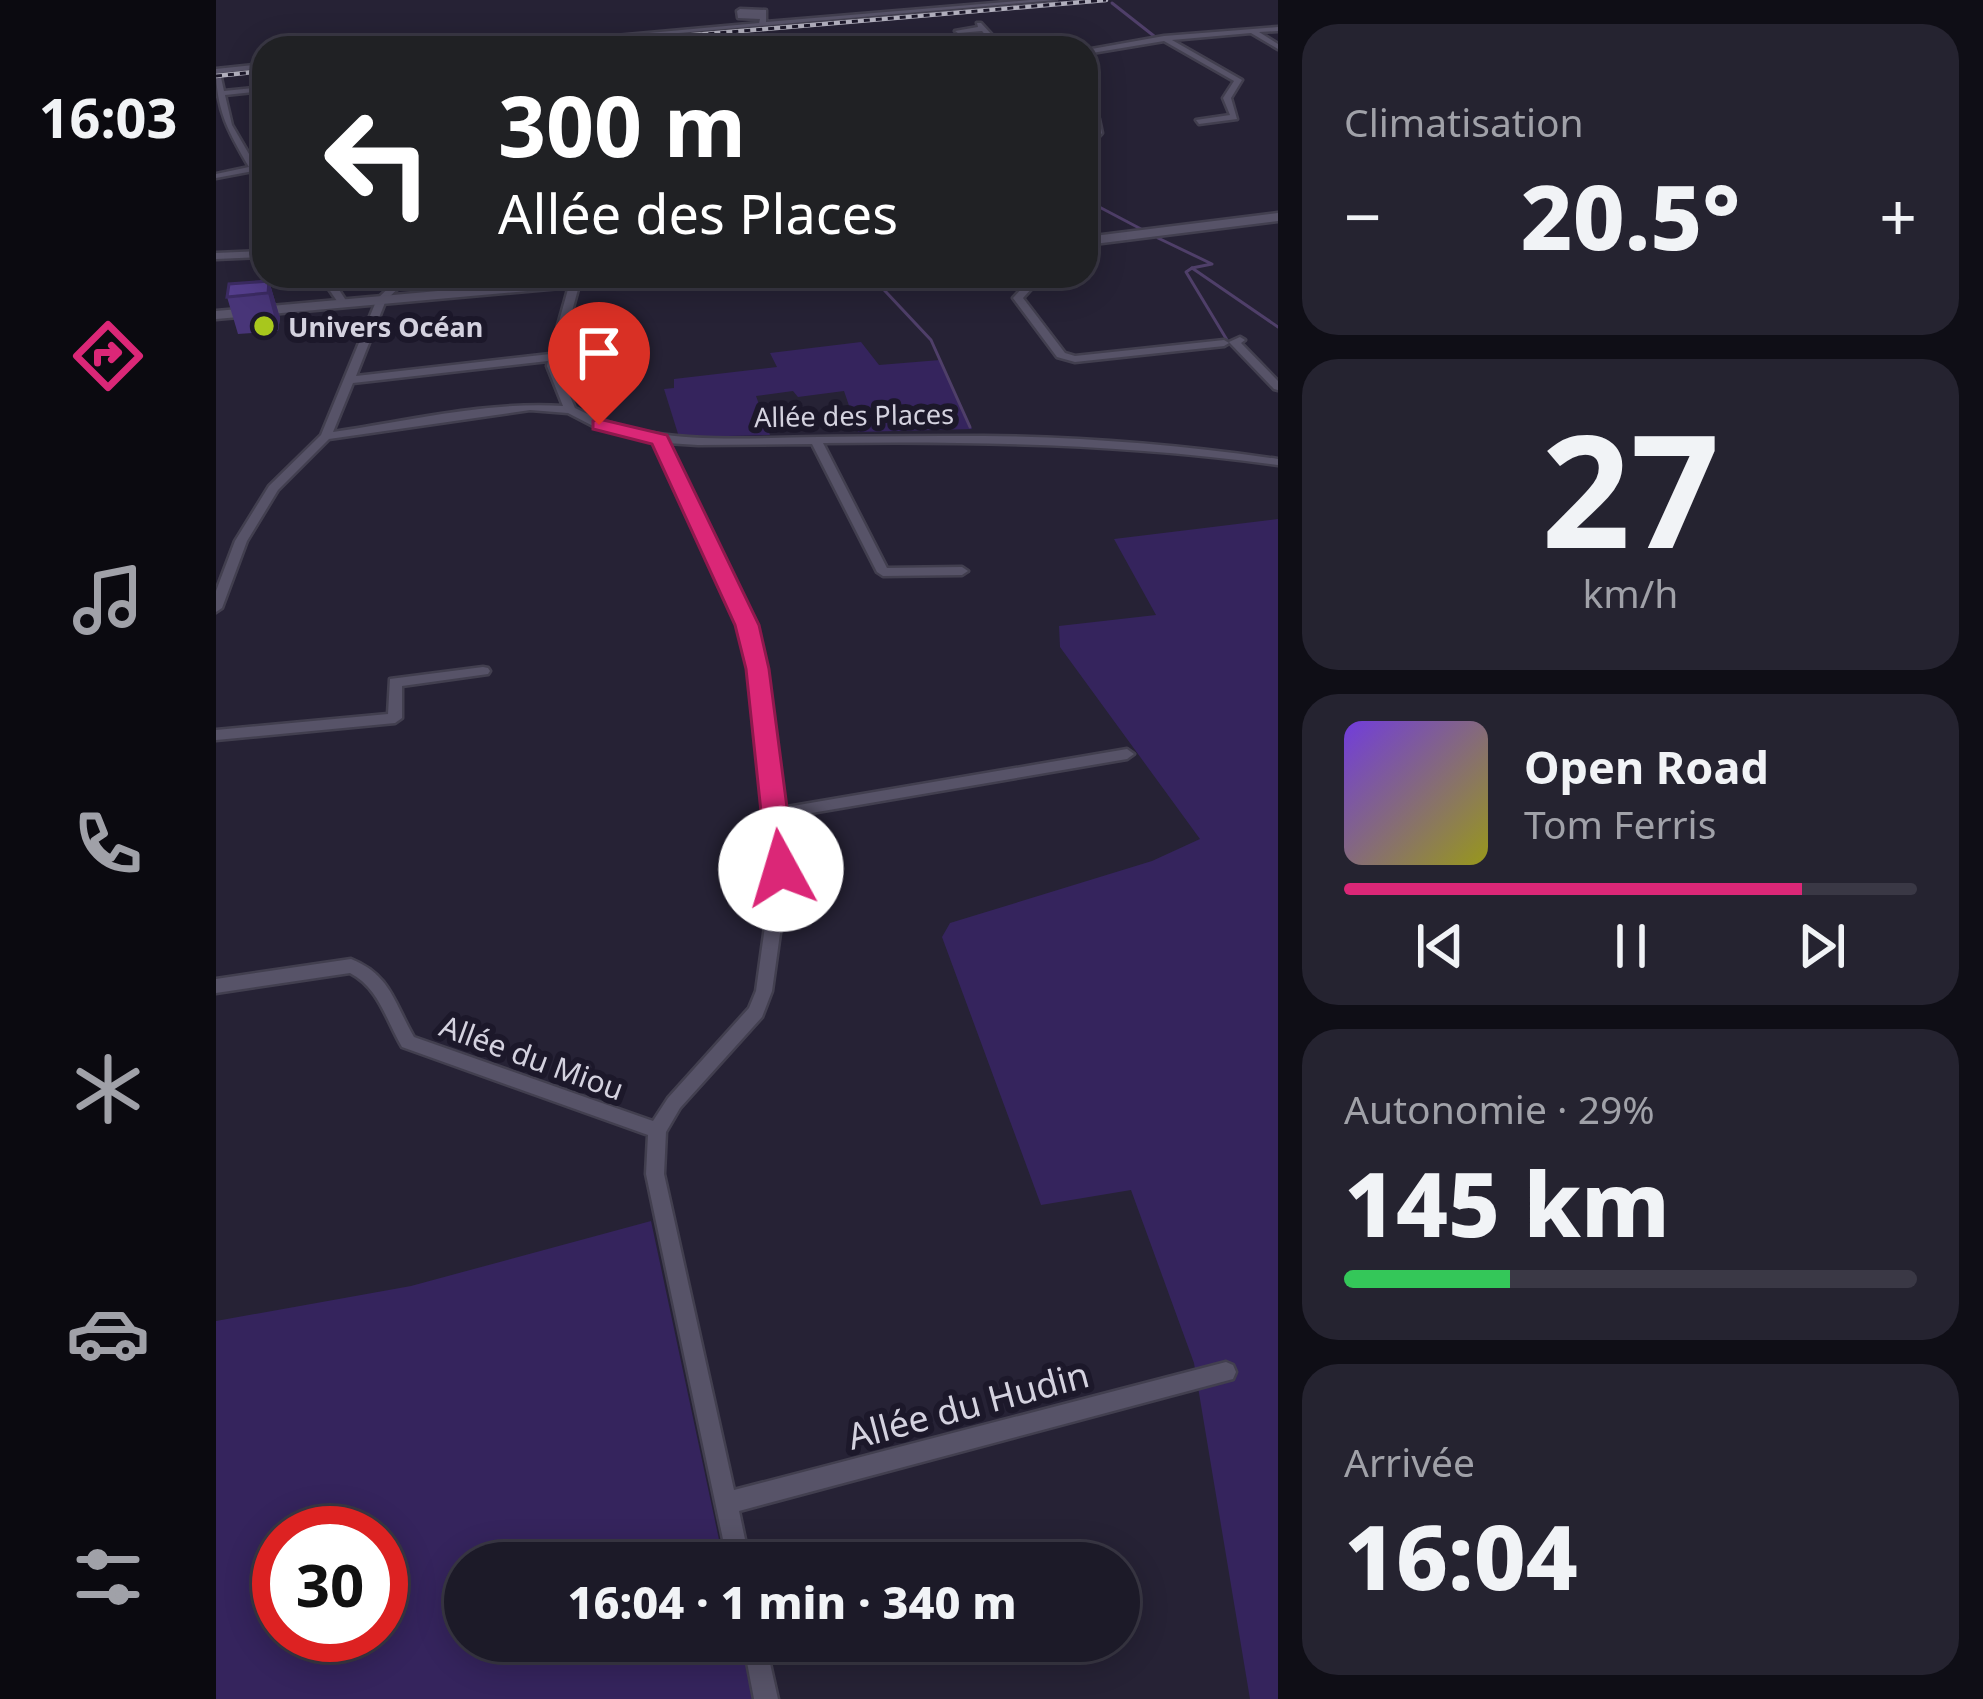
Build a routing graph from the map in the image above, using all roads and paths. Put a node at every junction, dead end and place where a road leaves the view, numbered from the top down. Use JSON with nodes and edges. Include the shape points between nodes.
{"nodes":[{"id":1,"x":931,"y":0,"type":"edge"},
{"id":2,"x":1053,"y":0,"type":"edge"},
{"id":3,"x":940,"y":10,"type":"junction"},
{"id":4,"x":1278,"y":29,"type":"edge"},
{"id":5,"x":958,"y":31,"type":"dead end"},
{"id":6,"x":1251,"y":31,"type":"junction"},
{"id":7,"x":608,"y":36,"type":"edge"},
{"id":8,"x":990,"y":36,"type":"edge"},
{"id":9,"x":1164,"y":38,"type":"junction"},
{"id":10,"x":1278,"y":47,"type":"edge"},
{"id":11,"x":1098,"y":50,"type":"edge"},
{"id":12,"x":252,"y":68,"type":"edge"},
{"id":13,"x":216,"y":71,"type":"edge"},
{"id":14,"x":252,"y":89,"type":"edge"},
{"id":15,"x":223,"y":93,"type":"junction"},
{"id":16,"x":219,"y":108,"type":"edge"},
{"id":17,"x":1199,"y":122,"type":"dead end"},
{"id":18,"x":252,"y":157,"type":"edge"},
{"id":19,"x":252,"y":168,"type":"edge"},
{"id":20,"x":216,"y":176,"type":"edge"},
{"id":21,"x":1278,"y":217,"type":"edge"},
{"id":22,"x":1098,"y":240,"type":"edge"},
{"id":23,"x":252,"y":254,"type":"edge"},
{"id":24,"x":216,"y":256,"type":"edge"},
{"id":25,"x":333,"y":288,"type":"edge"},
{"id":26,"x":393,"y":288,"type":"edge"},
{"id":27,"x":507,"y":288,"type":"edge"},
{"id":28,"x":573,"y":288,"type":"edge"},
{"id":29,"x":1027,"y":288,"type":"edge"},
{"id":30,"x":382,"y":299,"type":"junction"},
{"id":31,"x":342,"y":302,"type":"junction"},
{"id":32,"x":216,"y":315,"type":"edge"},
{"id":33,"x":1240,"y":340,"type":"dead end"},
{"id":34,"x":1224,"y":343,"type":"dead end"},
{"id":35,"x":554,"y":357,"type":"junction"},
{"id":36,"x":350,"y":380,"type":"junction"},
{"id":37,"x":1278,"y":387,"type":"edge"},
{"id":38,"x":570,"y":410,"type":"junction"},
{"id":39,"x":326,"y":436,"type":"junction"},
{"id":40,"x":815,"y":439,"type":"junction"},
{"id":41,"x":660,"y":440,"type":"junction"},
{"id":42,"x":1278,"y":462,"type":"edge"},
{"id":43,"x":962,"y":571,"type":"dead end"},
{"id":44,"x":216,"y":608,"type":"edge"},
{"id":45,"x":483,"y":671,"type":"dead end"},
{"id":46,"x":216,"y":735,"type":"edge"},
{"id":47,"x":1127,"y":754,"type":"dead end"},
{"id":48,"x":776,"y":814,"type":"junction"},
{"id":49,"x":216,"y":986,"type":"edge"},
{"id":50,"x":657,"y":1130,"type":"junction"},
{"id":51,"x":1226,"y":1372,"type":"dead end"},
{"id":52,"x":727,"y":1503,"type":"junction"},
{"id":53,"x":735,"y":1542,"type":"edge"},
{"id":54,"x":758,"y":1662,"type":"edge"},
{"id":55,"x":766,"y":1699,"type":"edge"}],
"edges":[{"from":1,"to":3,"type":"street"},
{"from":2,"to":3,"type":"street"},
{"from":3,"to":7,"type":"street"},
{"from":4,"to":6,"type":"street"},
{"from":5,"to":8,"type":"street","via":[[981,27]]},
{"from":6,"to":9,"type":"street"},
{"from":6,"to":10,"type":"street"},
{"from":9,"to":11,"type":"street"},
{"from":9,"to":17,"type":"street","via":[[1238,80],[1227,104],[1234,117]]},
{"from":12,"to":13,"type":"street"},
{"from":13,"to":15,"type":"street"},
{"from":14,"to":15,"type":"street"},
{"from":15,"to":16,"type":"street"},
{"from":16,"to":18,"type":"street"},
{"from":19,"to":20,"type":"street"},
{"from":21,"to":22,"type":"main road"},
{"from":23,"to":24,"type":"street"},
{"from":25,"to":31,"type":"street"},
{"from":26,"to":30,"type":"street"},
{"from":27,"to":30,"type":"main road"},
{"from":28,"to":35,"type":"street"},
{"from":29,"to":34,"type":"street","via":[[1018,298],[1061,355],[1075,359]]},
{"from":30,"to":31,"type":"main road"},
{"from":30,"to":36,"type":"street"},
{"from":31,"to":32,"type":"main road"},
{"from":33,"to":37,"type":"street","via":[[1234,342]]},
{"from":35,"to":36,"type":"street"},
{"from":35,"to":38,"type":"street","via":[[552,374]]},
{"from":36,"to":39,"type":"street"},
{"from":38,"to":39,"type":"street","via":[[512,409]]},
{"from":38,"to":41,"type":"street","name":"Allée des Places"},
{"from":39,"to":44,"type":"street","via":[[273,488]]},
{"from":40,"to":41,"type":"street","name":"Allée des Places"},
{"from":40,"to":42,"type":"street","name":"Allée des Places","via":[[1004,436]]},
{"from":40,"to":43,"type":"street","via":[[884,572]]},
{"from":41,"to":48,"type":"street","via":[[747,625]]},
{"from":45,"to":46,"type":"street","via":[[395,682],[395,718]]},
{"from":47,"to":48,"type":"street"},
{"from":48,"to":50,"type":"street","via":[[781,869],[764,992]]},
{"from":49,"to":50,"type":"street","name":"Allée du Miou","via":[[351,966],[374,977],[408,1042]]},
{"from":50,"to":52,"type":"street","via":[[655,1174]]},
{"from":51,"to":52,"type":"street","name":"Allée du Hudin"},
{"from":52,"to":53,"type":"street"},
{"from":54,"to":55,"type":"street"}]}
